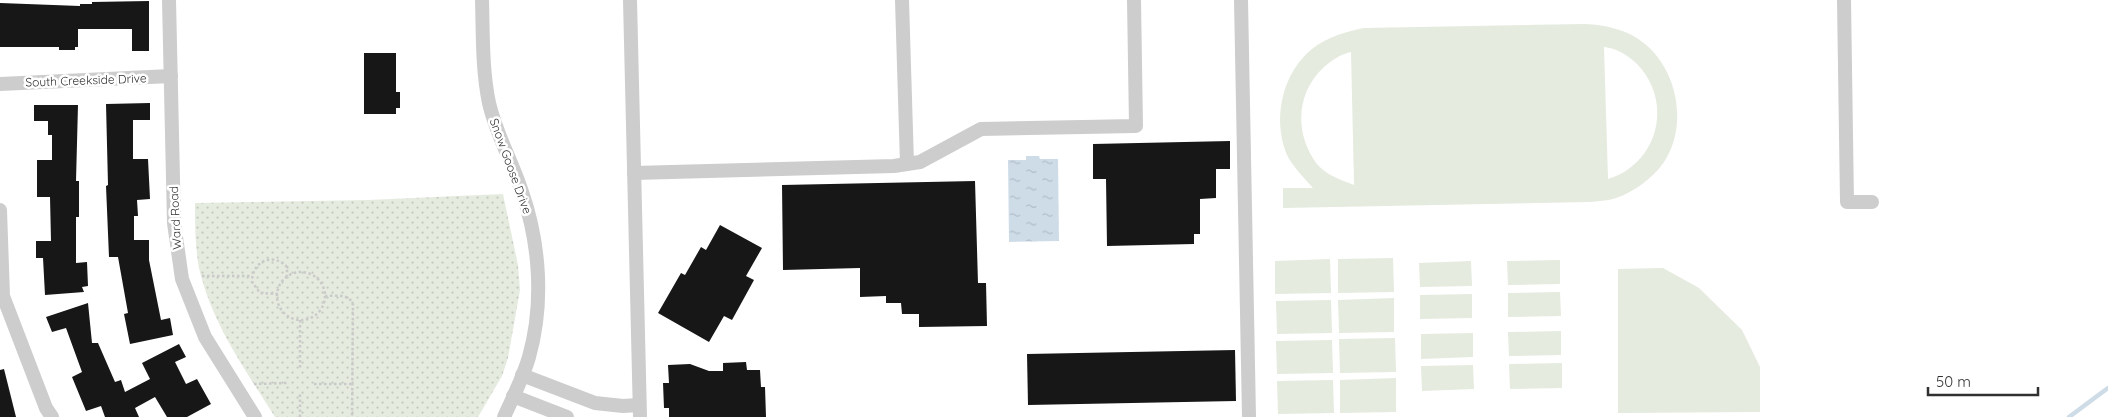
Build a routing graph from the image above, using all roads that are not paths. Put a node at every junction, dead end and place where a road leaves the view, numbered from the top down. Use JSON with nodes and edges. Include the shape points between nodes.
{"nodes":[{"id":1,"x":170,"y":0,"type":"edge"},
{"id":2,"x":482,"y":0,"type":"edge"},
{"id":3,"x":630,"y":0,"type":"edge"},
{"id":4,"x":902,"y":0,"type":"edge"},
{"id":5,"x":1134,"y":0,"type":"edge"},
{"id":6,"x":1241,"y":0,"type":"edge"},
{"id":7,"x":1844,"y":0,"type":"edge"},
{"id":8,"x":172,"y":76,"type":"junction"},
{"id":9,"x":0,"y":84,"type":"edge"},
{"id":10,"x":907,"y":164,"type":"junction"},
{"id":11,"x":634,"y":173,"type":"junction"},
{"id":12,"x":1872,"y":202,"type":"dead end"},
{"id":13,"x":0,"y":210,"type":"edge"},
{"id":14,"x":522,"y":375,"type":"junction"},
{"id":15,"x":513,"y":396,"type":"junction"},
{"id":16,"x":639,"y":411,"type":"edge"},
{"id":17,"x":52,"y":417,"type":"edge"},
{"id":18,"x":255,"y":417,"type":"edge"},
{"id":19,"x":504,"y":417,"type":"edge"},
{"id":20,"x":567,"y":417,"type":"edge"},
{"id":21,"x":1249,"y":417,"type":"edge"}],
"edges":[{"from":1,"to":8,"type":"street","name":"Ward Road"},
{"from":2,"to":14,"type":"street","name":"Snow Goose Drive","via":[[484,75],[489,103],[497,132],[522,191],[532,224],[537,258],[535,326]]},
{"from":3,"to":11,"type":"street"},
{"from":4,"to":10,"type":"street"},
{"from":5,"to":10,"type":"street","via":[[1136,126],[981,130],[920,162]]},
{"from":6,"to":21,"type":"street"},
{"from":7,"to":12,"type":"street","via":[[1847,202]]},
{"from":8,"to":9,"type":"street","name":"South Creekside Drive"},
{"from":8,"to":18,"type":"street","name":"Ward Road","via":[[174,223],[182,279],[206,338]]},
{"from":10,"to":11,"type":"street","via":[[871,168]]},
{"from":11,"to":16,"type":"street"},
{"from":13,"to":17,"type":"street","via":[[3,296]]},
{"from":14,"to":15,"type":"street","name":"Snow Goose Drive"},
{"from":14,"to":16,"type":"street","via":[[595,403]]},
{"from":15,"to":19,"type":"street","name":"Snow Goose Drive"},
{"from":15,"to":20,"type":"street"}]}
